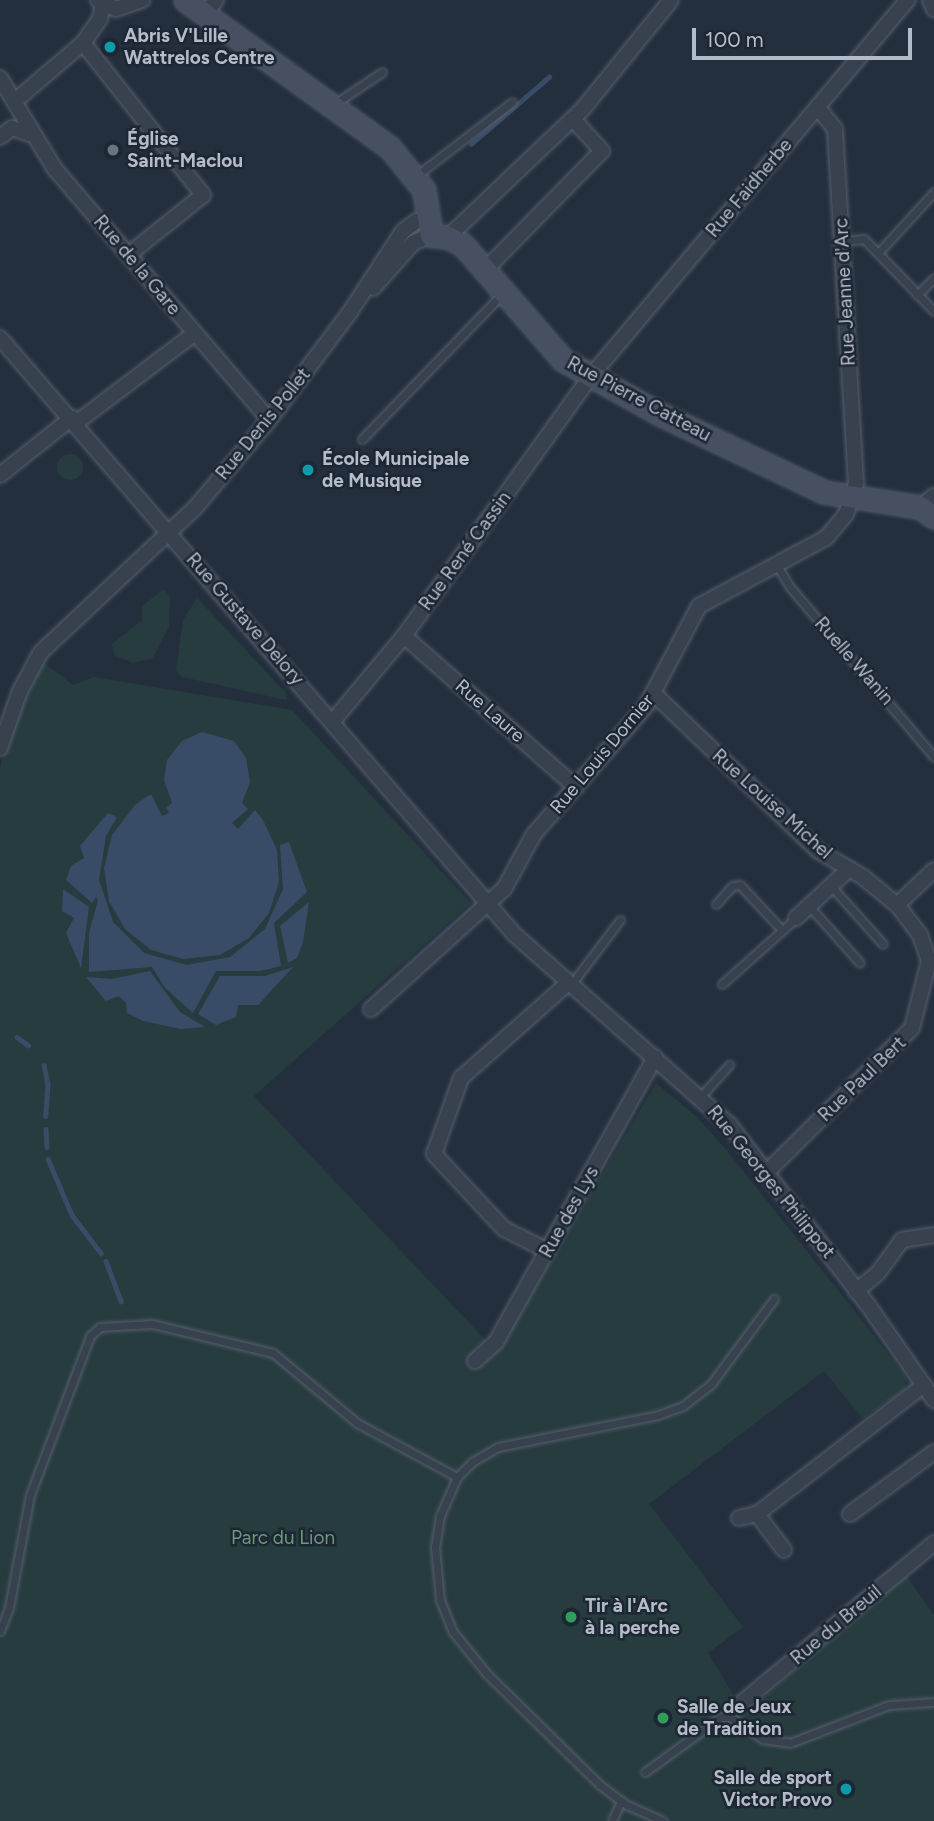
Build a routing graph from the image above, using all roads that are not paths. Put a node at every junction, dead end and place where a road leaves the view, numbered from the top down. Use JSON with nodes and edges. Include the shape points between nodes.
{"nodes":[{"id":1,"x":142,"y":0,"type":"edge"},
{"id":2,"x":185,"y":0,"type":"edge"},
{"id":3,"x":671,"y":0,"type":"edge"},
{"id":4,"x":908,"y":0,"type":"edge"},
{"id":5,"x":930,"y":0,"type":"edge"},
{"id":6,"x":100,"y":2,"type":"edge"},
{"id":7,"x":210,"y":8,"type":"edge"},
{"id":8,"x":934,"y":9,"type":"edge"},
{"id":9,"x":83,"y":43,"type":"junction"},
{"id":10,"x":382,"y":72,"type":"dead end"},
{"id":11,"x":0,"y":78,"type":"edge"},
{"id":12,"x":15,"y":102,"type":"junction"},
{"id":13,"x":512,"y":102,"type":"dead end"},
{"id":14,"x":333,"y":105,"type":"junction"},
{"id":15,"x":817,"y":107,"type":"junction"},
{"id":16,"x":573,"y":119,"type":"junction"},
{"id":17,"x":32,"y":135,"type":"junction"},
{"id":18,"x":0,"y":137,"type":"edge"},
{"id":19,"x":415,"y":176,"type":"junction"},
{"id":20,"x":934,"y":192,"type":"edge"},
{"id":21,"x":445,"y":233,"type":"junction"},
{"id":22,"x":842,"y":241,"type":"junction"},
{"id":23,"x":878,"y":253,"type":"junction"},
{"id":24,"x":128,"y":255,"type":"junction"},
{"id":25,"x":484,"y":271,"type":"junction"},
{"id":26,"x":934,"y":278,"type":"edge"},
{"id":27,"x":503,"y":293,"type":"junction"},
{"id":28,"x":917,"y":295,"type":"junction"},
{"id":29,"x":934,"y":311,"type":"edge"},
{"id":30,"x":195,"y":332,"type":"junction"},
{"id":31,"x":0,"y":338,"type":"edge"},
{"id":32,"x":591,"y":376,"type":"junction"},
{"id":33,"x":74,"y":421,"type":"junction"},
{"id":34,"x":269,"y":421,"type":"junction"},
{"id":35,"x":362,"y":439,"type":"dead end"},
{"id":36,"x":0,"y":475,"type":"edge"},
{"id":37,"x":854,"y":491,"type":"junction"},
{"id":38,"x":929,"y":507,"type":"edge"},
{"id":39,"x":171,"y":533,"type":"junction"},
{"id":40,"x":776,"y":564,"type":"junction"},
{"id":41,"x":404,"y":635,"type":"junction"},
{"id":42,"x":654,"y":694,"type":"junction"},
{"id":43,"x":333,"y":721,"type":"junction"},
{"id":44,"x":0,"y":748,"type":"edge"},
{"id":45,"x":934,"y":757,"type":"edge"},
{"id":46,"x":576,"y":787,"type":"junction"},
{"id":47,"x":849,"y":869,"type":"junction"},
{"id":48,"x":934,"y":870,"type":"edge"},
{"id":49,"x":830,"y":885,"type":"junction"},
{"id":50,"x":488,"y":902,"type":"junction"},
{"id":51,"x":716,"y":904,"type":"dead end"},
{"id":52,"x":809,"y":905,"type":"junction"},
{"id":53,"x":897,"y":905,"type":"junction"},
{"id":54,"x":796,"y":918,"type":"joint"},
{"id":55,"x":620,"y":920,"type":"dead end"},
{"id":56,"x":780,"y":928,"type":"junction"},
{"id":57,"x":883,"y":944,"type":"dead end"},
{"id":58,"x":859,"y":963,"type":"dead end"},
{"id":59,"x":932,"y":968,"type":"edge"},
{"id":60,"x":722,"y":984,"type":"dead end"},
{"id":61,"x":568,"y":985,"type":"junction"},
{"id":62,"x":371,"y":1009,"type":"dead end"},
{"id":63,"x":655,"y":1057,"type":"junction"},
{"id":64,"x":729,"y":1065,"type":"dead end"},
{"id":65,"x":701,"y":1096,"type":"junction"},
{"id":66,"x":766,"y":1172,"type":"junction"},
{"id":67,"x":934,"y":1236,"type":"edge"},
{"id":68,"x":548,"y":1251,"type":"junction"},
{"id":69,"x":856,"y":1291,"type":"junction"},
{"id":70,"x":774,"y":1300,"type":"dead end"},
{"id":71,"x":475,"y":1362,"type":"dead end"},
{"id":72,"x":924,"y":1385,"type":"junction"},
{"id":73,"x":934,"y":1400,"type":"edge"},
{"id":74,"x":934,"y":1452,"type":"edge"},
{"id":75,"x":457,"y":1477,"type":"junction"},
{"id":76,"x":757,"y":1514,"type":"junction"},
{"id":77,"x":850,"y":1514,"type":"dead end"},
{"id":78,"x":739,"y":1518,"type":"dead end"},
{"id":79,"x":934,"y":1543,"type":"edge"},
{"id":80,"x":784,"y":1550,"type":"dead end"},
{"id":81,"x":0,"y":1631,"type":"edge"},
{"id":82,"x":934,"y":1702,"type":"edge"},
{"id":83,"x":738,"y":1706,"type":"dead end"},
{"id":84,"x":645,"y":1772,"type":"dead end"},
{"id":85,"x":621,"y":1801,"type":"junction"},
{"id":86,"x":612,"y":1821,"type":"edge"},
{"id":87,"x":663,"y":1821,"type":"edge"}],
"edges":[{"from":1,"to":6,"type":"street","via":[[123,9]]},
{"from":2,"to":7,"type":"street","name":"Rue Pierre Catteau"},
{"from":3,"to":16,"type":"street","name":"Rue Denis Pollet"},
{"from":4,"to":15,"type":"street","name":"Rue Faidherbe"},
{"from":5,"to":8,"type":"street"},
{"from":6,"to":9,"type":"street","via":[[100,19]]},
{"from":7,"to":14,"type":"street","name":"Rue Pierre Catteau"},
{"from":9,"to":12,"type":"street"},
{"from":9,"to":24,"type":"street","via":[[203,195]]},
{"from":10,"to":14,"type":"lane"},
{"from":11,"to":12,"type":"street","name":"Rue de la Gare"},
{"from":12,"to":17,"type":"street","name":"Rue de la Gare"},
{"from":13,"to":19,"type":"lane"},
{"from":14,"to":19,"type":"street","name":"Rue Pierre Catteau","via":[[390,148]]},
{"from":15,"to":22,"type":"street","name":"Rue Jeanne d'Arc","via":[[835,129]]},
{"from":15,"to":32,"type":"street","name":"Rue Faidherbe"},
{"from":16,"to":21,"type":"street","name":"Rue Denis Pollet"},
{"from":16,"to":25,"type":"street","via":[[602,151]]},
{"from":17,"to":18,"type":"street","via":[[12,128]]},
{"from":17,"to":24,"type":"street","name":"Rue de la Gare"},
{"from":19,"to":21,"type":"street","name":"Rue Pierre Catteau"},
{"from":20,"to":23,"type":"lane"},
{"from":21,"to":25,"type":"street","name":"Rue Pierre Catteau"},
{"from":21,"to":34,"type":"street","name":"Rue Denis Pollet","via":[[413,243],[350,312]]},
{"from":22,"to":23,"type":"lane","via":[[864,239]]},
{"from":22,"to":37,"type":"street","name":"Rue Jeanne d'Arc"},
{"from":23,"to":28,"type":"lane"},
{"from":24,"to":30,"type":"street","name":"Rue de la Gare"},
{"from":25,"to":27,"type":"street","name":"Rue Pierre Catteau"},
{"from":26,"to":28,"type":"lane"},
{"from":27,"to":32,"type":"street","name":"Rue Pierre Catteau","via":[[559,356]]},
{"from":27,"to":35,"type":"lane"},
{"from":28,"to":29,"type":"lane"},
{"from":30,"to":33,"type":"street"},
{"from":30,"to":34,"type":"street","name":"Rue de la Gare"},
{"from":31,"to":33,"type":"street","name":"Rue Gustave Delory"},
{"from":32,"to":37,"type":"street","name":"Rue Pierre Catteau","via":[[824,492]]},
{"from":32,"to":41,"type":"street","name":"Rue René Cassin"},
{"from":33,"to":36,"type":"street"},
{"from":33,"to":39,"type":"street","name":"Rue Gustave Delory"},
{"from":34,"to":39,"type":"street","name":"Rue Denis Pollet"},
{"from":37,"to":38,"type":"street","name":"Rue Pierre Catteau","via":[[888,503]]},
{"from":37,"to":40,"type":"street","name":"Rue Louis Dornier","via":[[836,527],[819,543]]},
{"from":39,"to":43,"type":"street","name":"Rue Gustave Delory"},
{"from":39,"to":44,"type":"street","name":"Rue Denis Pollet","via":[[88,603],[41,652],[20,691]]},
{"from":40,"to":42,"type":"street","name":"Rue Louis Dornier","via":[[699,606]]},
{"from":40,"to":45,"type":"lane","name":"Ruelle Wanin","via":[[789,586]]},
{"from":41,"to":43,"type":"street","name":"Rue René Cassin"},
{"from":41,"to":46,"type":"street","name":"Rue Laure"},
{"from":42,"to":46,"type":"street","name":"Rue Louis Dornier"},
{"from":42,"to":47,"type":"street","name":"Rue Louise Michel","via":[[817,850]]},
{"from":43,"to":50,"type":"street","name":"Rue Gustave Delory"},
{"from":46,"to":50,"type":"street","name":"Rue Louis Dornier","via":[[534,834],[504,889]]},
{"from":47,"to":49,"type":"street"},
{"from":47,"to":53,"type":"street","name":"Rue Louise Michel"},
{"from":48,"to":53,"type":"street"},
{"from":49,"to":52,"type":"street"},
{"from":49,"to":57,"type":"lane"},
{"from":50,"to":61,"type":"street","name":"Rue Georges Philippot"},
{"from":50,"to":62,"type":"street","name":"Rue Louis Dornier"},
{"from":51,"to":56,"type":"lane","via":[[732,886],[740,885]]},
{"from":52,"to":54,"type":"street"},
{"from":52,"to":58,"type":"lane"},
{"from":53,"to":59,"type":"street","name":"Rue Paul Bert","via":[[925,944]]},
{"from":54,"to":56,"type":"lane"},
{"from":55,"to":61,"type":"lane"},
{"from":56,"to":60,"type":"lane"},
{"from":59,"to":66,"type":"street","name":"Rue Paul Bert","via":[[907,1037]]},
{"from":61,"to":63,"type":"street","name":"Rue Georges Philippot"},
{"from":61,"to":68,"type":"street","via":[[461,1077],[434,1154],[504,1229]]},
{"from":63,"to":65,"type":"street","name":"Rue Georges Philippot"},
{"from":63,"to":68,"type":"street","name":"Rue des Lys"},
{"from":64,"to":65,"type":"lane"},
{"from":65,"to":66,"type":"street","name":"Rue Georges Philippot"},
{"from":66,"to":69,"type":"street","name":"Rue Georges Philippot"},
{"from":67,"to":69,"type":"street","via":[[902,1240],[878,1273]]},
{"from":68,"to":71,"type":"street","name":"Rue des Lys","via":[[496,1342]]},
{"from":69,"to":72,"type":"street","name":"Rue Georges Philippot"},
{"from":70,"to":75,"type":"lane","via":[[711,1384],[683,1406],[498,1447]]},
{"from":72,"to":73,"type":"street","name":"Rue Georges Philippot"},
{"from":72,"to":76,"type":"street"},
{"from":74,"to":77,"type":"street"},
{"from":75,"to":81,"type":"lane","via":[[357,1423],[273,1353],[152,1324],[100,1327],[83,1346],[41,1458]]},
{"from":75,"to":85,"type":"lane","via":[[440,1516],[436,1540],[440,1600],[448,1623],[487,1674]]},
{"from":76,"to":78,"type":"street"},
{"from":76,"to":80,"type":"street"},
{"from":79,"to":83,"type":"street","name":"Rue du Breuil"},
{"from":82,"to":84,"type":"lane","via":[[889,1705],[790,1743],[763,1739],[730,1717],[721,1717]]},
{"from":85,"to":86,"type":"lane"},
{"from":85,"to":87,"type":"lane"}]}
